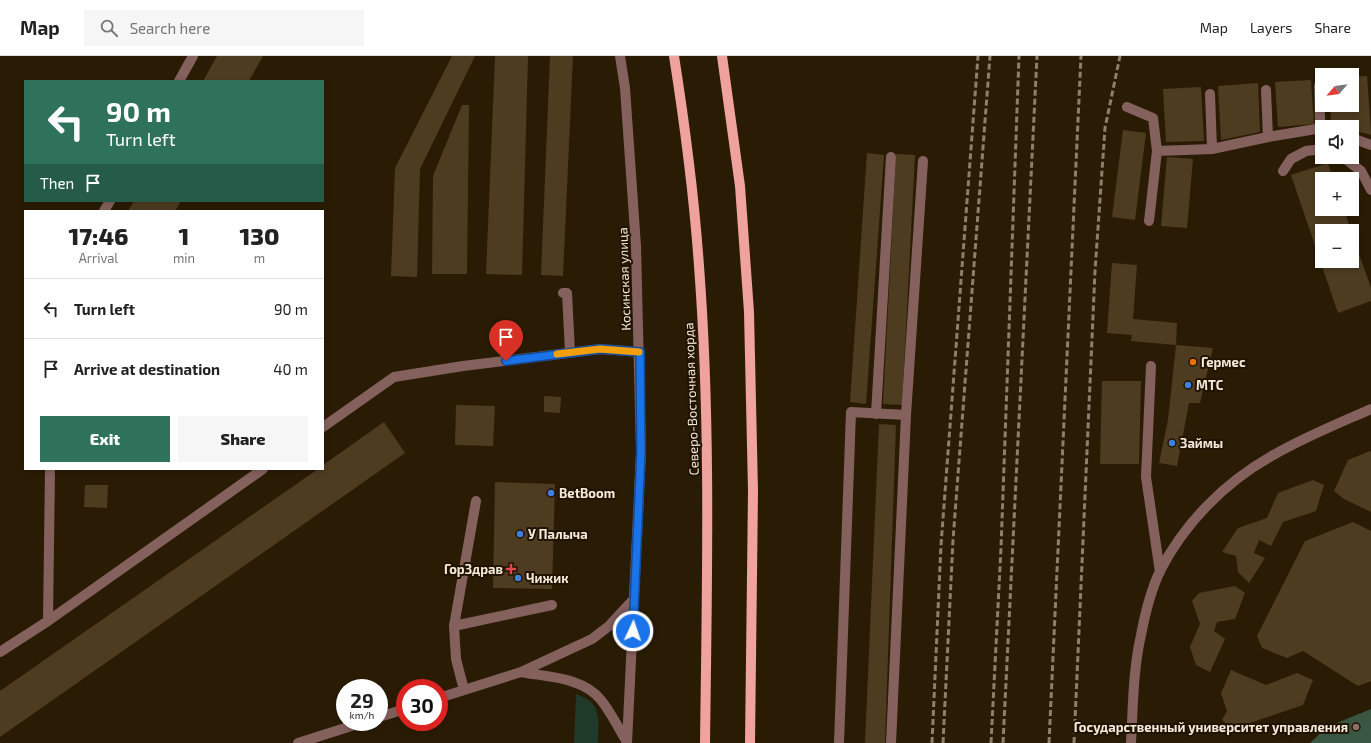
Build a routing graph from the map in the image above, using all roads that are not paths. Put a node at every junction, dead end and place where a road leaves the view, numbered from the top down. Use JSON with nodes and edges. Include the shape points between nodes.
{"nodes":[{"id":1,"x":193,"y":56,"type":"edge"},
{"id":2,"x":620,"y":56,"type":"edge"},
{"id":3,"x":674,"y":56,"type":"edge"},
{"id":4,"x":722,"y":56,"type":"edge"},
{"id":5,"x":180,"y":80,"type":"edge"},
{"id":6,"x":1266,"y":90,"type":"dead end"},
{"id":7,"x":1210,"y":94,"type":"dead end"},
{"id":8,"x":1127,"y":107,"type":"dead end"},
{"id":9,"x":1315,"y":129,"type":"edge"},
{"id":10,"x":1268,"y":137,"type":"junction"},
{"id":11,"x":1359,"y":141,"type":"edge"},
{"id":12,"x":1371,"y":145,"type":"edge"},
{"id":13,"x":1212,"y":149,"type":"junction"},
{"id":14,"x":1315,"y":150,"type":"edge"},
{"id":15,"x":1157,"y":151,"type":"junction"},
{"id":16,"x":891,"y":157,"type":"dead end"},
{"id":17,"x":923,"y":161,"type":"dead end"},
{"id":18,"x":1352,"y":164,"type":"edge"},
{"id":19,"x":1283,"y":171,"type":"dead end"},
{"id":20,"x":1371,"y":190,"type":"edge"},
{"id":21,"x":1149,"y":221,"type":"dead end"},
{"id":22,"x":563,"y":293,"type":"dead end"},
{"id":23,"x":570,"y":352,"type":"junction"},
{"id":24,"x":640,"y":352,"type":"junction"},
{"id":25,"x":1151,"y":366,"type":"dead end"},
{"id":26,"x":1371,"y":410,"type":"edge"},
{"id":27,"x":876,"y":414,"type":"junction"},
{"id":28,"x":906,"y":416,"type":"junction"},
{"id":29,"x":324,"y":426,"type":"edge"},
{"id":30,"x":50,"y":470,"type":"edge"},
{"id":31,"x":262,"y":470,"type":"edge"},
{"id":32,"x":476,"y":501,"type":"dead end"},
{"id":33,"x":1160,"y":572,"type":"junction"},
{"id":34,"x":634,"y":599,"type":"junction"},
{"id":35,"x":552,"y":605,"type":"dead end"},
{"id":36,"x":48,"y":621,"type":"junction"},
{"id":37,"x":454,"y":626,"type":"junction"},
{"id":38,"x":0,"y":652,"type":"edge"},
{"id":39,"x":521,"y":672,"type":"junction"},
{"id":40,"x":464,"y":690,"type":"junction"},
{"id":41,"x":448,"y":695,"type":"edge"},
{"id":42,"x":336,"y":731,"type":"edge"},
{"id":43,"x":627,"y":742,"type":"edge"},
{"id":44,"x":298,"y":743,"type":"edge"},
{"id":45,"x":705,"y":743,"type":"edge"},
{"id":46,"x":750,"y":743,"type":"edge"},
{"id":47,"x":839,"y":743,"type":"edge"},
{"id":48,"x":891,"y":743,"type":"edge"},
{"id":49,"x":1131,"y":743,"type":"edge"}],
"edges":[{"from":1,"to":5,"type":"street"},
{"from":2,"to":24,"type":"street","name":"Косинская улица","via":[[625,88],[636,238]]},
{"from":3,"to":45,"type":"main road","name":"Северо-Восточная хорда","via":[[688,146],[699,266],[706,405]]},
{"from":4,"to":46,"type":"main road","via":[[740,186],[749,312],[753,491]]},
{"from":6,"to":10,"type":"street"},
{"from":7,"to":13,"type":"street"},
{"from":8,"to":15,"type":"street","via":[[1153,118]]},
{"from":9,"to":10,"type":"street"},
{"from":10,"to":13,"type":"street"},
{"from":11,"to":12,"type":"street"},
{"from":13,"to":15,"type":"street"},
{"from":14,"to":19,"type":"street","via":[[1306,151],[1291,159]]},
{"from":15,"to":21,"type":"street"},
{"from":16,"to":27,"type":"street"},
{"from":17,"to":28,"type":"street"},
{"from":18,"to":20,"type":"street","via":[[1361,171]]},
{"from":22,"to":23,"type":"street","via":[[567,293]]},
{"from":23,"to":24,"type":"street","via":[[600,349]]},
{"from":23,"to":29,"type":"street","via":[[394,377]]},
{"from":24,"to":34,"type":"street","name":"Косинская улица","via":[[641,452]]},
{"from":25,"to":33,"type":"street","via":[[1146,477]]},
{"from":26,"to":33,"type":"street","via":[[1301,440],[1246,473],[1197,515]]},
{"from":27,"to":28,"type":"street"},
{"from":27,"to":47,"type":"street","via":[[851,412]]},
{"from":28,"to":48,"type":"street"},
{"from":30,"to":36,"type":"street"},
{"from":31,"to":36,"type":"street"},
{"from":32,"to":37,"type":"street"},
{"from":33,"to":49,"type":"street","via":[[1140,635],[1134,677]]},
{"from":34,"to":39,"type":"street","via":[[609,626],[592,639]]},
{"from":34,"to":43,"type":"street","name":"Косинская улица"},
{"from":35,"to":37,"type":"street"},
{"from":36,"to":38,"type":"street"},
{"from":37,"to":40,"type":"street","via":[[456,659]]},
{"from":39,"to":40,"type":"street"},
{"from":39,"to":43,"type":"street","via":[[571,681],[589,688],[601,700]]},
{"from":40,"to":41,"type":"street"},
{"from":42,"to":44,"type":"street"}]}
